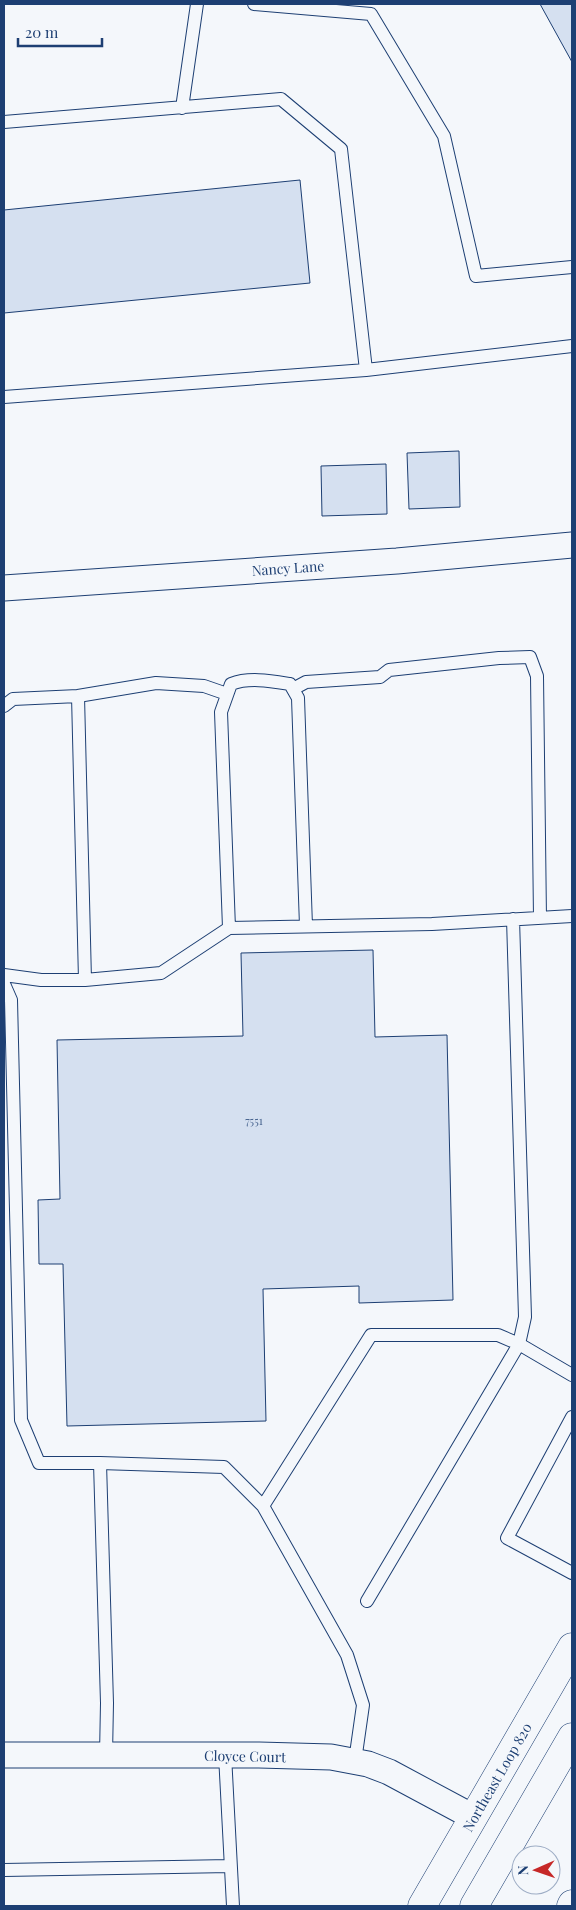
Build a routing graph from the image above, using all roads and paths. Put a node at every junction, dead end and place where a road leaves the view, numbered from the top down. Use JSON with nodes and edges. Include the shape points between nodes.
{"nodes":[{"id":1,"x":196,"y":4,"type":"edge"},
{"id":2,"x":254,"y":4,"type":"edge"},
{"id":3,"x":182,"y":108,"type":"junction"},
{"id":4,"x":4,"y":122,"type":"edge"},
{"id":5,"x":572,"y":267,"type":"edge"},
{"id":6,"x":572,"y":346,"type":"edge"},
{"id":7,"x":366,"y":370,"type":"junction"},
{"id":8,"x":4,"y":397,"type":"edge"},
{"id":9,"x":572,"y":545,"type":"edge"},
{"id":10,"x":4,"y":588,"type":"edge"},
{"id":11,"x":294,"y":689,"type":"junction"},
{"id":12,"x":227,"y":694,"type":"junction"},
{"id":13,"x":78,"y":696,"type":"junction"},
{"id":14,"x":4,"y":706,"type":"edge"},
{"id":15,"x":572,"y":916,"type":"edge"},
{"id":16,"x":540,"y":918,"type":"junction"},
{"id":17,"x":512,"y":919,"type":"junction"},
{"id":18,"x":306,"y":926,"type":"junction"},
{"id":19,"x":229,"y":928,"type":"junction"},
{"id":20,"x":4,"y":975,"type":"edge"},
{"id":21,"x":85,"y":980,"type":"junction"},
{"id":22,"x":4,"y":984,"type":"edge"},
{"id":23,"x":520,"y":1344,"type":"junction"},
{"id":24,"x":572,"y":1375,"type":"edge"},
{"id":25,"x":572,"y":1418,"type":"edge"},
{"id":26,"x":100,"y":1463,"type":"junction"},
{"id":27,"x":263,"y":1506,"type":"junction"},
{"id":28,"x":572,"y":1573,"type":"edge"},
{"id":29,"x":367,"y":1601,"type":"dead end"},
{"id":30,"x":572,"y":1647,"type":"edge"},
{"id":31,"x":572,"y":1737,"type":"edge"},
{"id":32,"x":4,"y":1755,"type":"edge"},
{"id":33,"x":106,"y":1755,"type":"junction"},
{"id":34,"x":225,"y":1755,"type":"junction"},
{"id":35,"x":355,"y":1762,"type":"junction"},
{"id":36,"x":473,"y":1817,"type":"junction"},
{"id":37,"x":230,"y":1866,"type":"junction"},
{"id":38,"x":4,"y":1870,"type":"edge"},
{"id":39,"x":233,"y":1906,"type":"edge"},
{"id":40,"x":422,"y":1906,"type":"edge"},
{"id":41,"x":474,"y":1906,"type":"edge"}],
"edges":[{"from":1,"to":3,"type":"lane"},
{"from":2,"to":5,"type":"lane","via":[[371,14],[444,136],[476,276]]},
{"from":3,"to":4,"type":"lane"},
{"from":3,"to":7,"type":"lane","via":[[281,99],[341,150]]},
{"from":6,"to":7,"type":"lane"},
{"from":7,"to":8,"type":"lane"},
{"from":9,"to":10,"type":"street","name":"Nancy Lane","via":[[397,561]]},
{"from":11,"to":12,"type":"lane","via":[[290,684],[240,680],[230,684]]},
{"from":11,"to":16,"type":"lane","via":[[306,682],[380,677],[389,670],[530,656],[537,676]]},
{"from":11,"to":18,"type":"lane","via":[[298,698]]},
{"from":12,"to":13,"type":"lane","via":[[204,686],[156,683]]},
{"from":12,"to":19,"type":"lane","via":[[221,712]]},
{"from":13,"to":14,"type":"lane","via":[[13,698]]},
{"from":13,"to":21,"type":"lane"},
{"from":15,"to":16,"type":"lane"},
{"from":16,"to":17,"type":"lane"},
{"from":17,"to":18,"type":"lane"},
{"from":17,"to":23,"type":"lane","via":[[525,1317]]},
{"from":18,"to":19,"type":"lane"},
{"from":19,"to":21,"type":"lane","via":[[161,973]]},
{"from":20,"to":21,"type":"lane","via":[[42,980]]},
{"from":22,"to":26,"type":"lane","via":[[12,1000],[20,1420],[39,1463]]},
{"from":23,"to":24,"type":"lane"},
{"from":23,"to":27,"type":"lane","via":[[498,1335],[371,1336]]},
{"from":23,"to":29,"type":"lane"},
{"from":25,"to":28,"type":"lane","via":[[507,1538]]},
{"from":26,"to":27,"type":"lane","via":[[224,1467]]},
{"from":26,"to":33,"type":"lane"},
{"from":27,"to":35,"type":"lane","via":[[347,1655],[363,1705]]},
{"from":30,"to":36,"type":"main road","name":"Northeast Loop 820"},
{"from":31,"to":41,"type":"main road"},
{"from":32,"to":33,"type":"street","name":"Cloyce Court"},
{"from":33,"to":34,"type":"street","name":"Cloyce Court"},
{"from":34,"to":35,"type":"street","name":"Cloyce Court","via":[[331,1757]]},
{"from":34,"to":37,"type":"lane"},
{"from":35,"to":36,"type":"street","name":"Cloyce Court","via":[[389,1772]]},
{"from":36,"to":40,"type":"main road","name":"Northeast Loop 820"},
{"from":37,"to":38,"type":"lane"},
{"from":37,"to":39,"type":"lane"}]}
